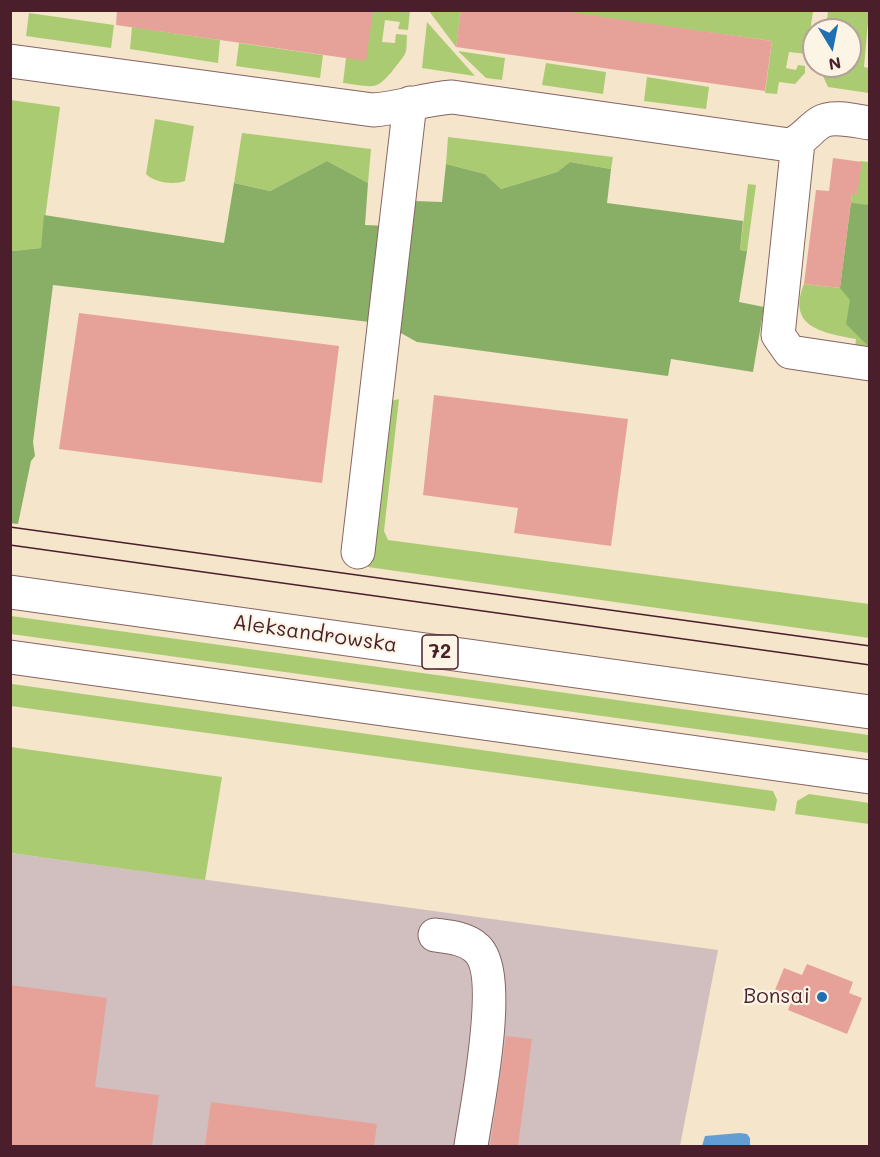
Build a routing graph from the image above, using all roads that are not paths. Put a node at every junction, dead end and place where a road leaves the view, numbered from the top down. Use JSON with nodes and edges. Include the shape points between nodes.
{"nodes":[{"id":1,"x":10,"y":61,"type":"edge"},
{"id":2,"x":410,"y":103,"type":"junction"},
{"id":3,"x":870,"y":123,"type":"edge"},
{"id":4,"x":798,"y":142,"type":"junction"},
{"id":5,"x":870,"y":364,"type":"edge"},
{"id":6,"x":358,"y":552,"type":"dead end"},
{"id":7,"x":10,"y":592,"type":"edge"},
{"id":8,"x":10,"y":657,"type":"edge"},
{"id":9,"x":870,"y":712,"type":"edge"},
{"id":10,"x":870,"y":777,"type":"edge"},
{"id":11,"x":435,"y":935,"type":"dead end"},
{"id":12,"x":471,"y":1146,"type":"edge"}],
"edges":[{"from":1,"to":2,"type":"main road","via":[[373,110]]},
{"from":2,"to":4,"type":"main road","via":[[452,98],[779,144]]},
{"from":2,"to":6,"type":"main road"},
{"from":3,"to":4,"type":"main road","via":[[822,121]]},
{"from":4,"to":5,"type":"main road","via":[[778,335],[790,352]]},
{"from":7,"to":9,"type":"main road","name":"Aleksandrowska","number":"72"},
{"from":8,"to":10,"type":"main road"},
{"from":11,"to":12,"type":"main road","via":[[460,939],[477,947],[489,982],[489,1018]]}]}
